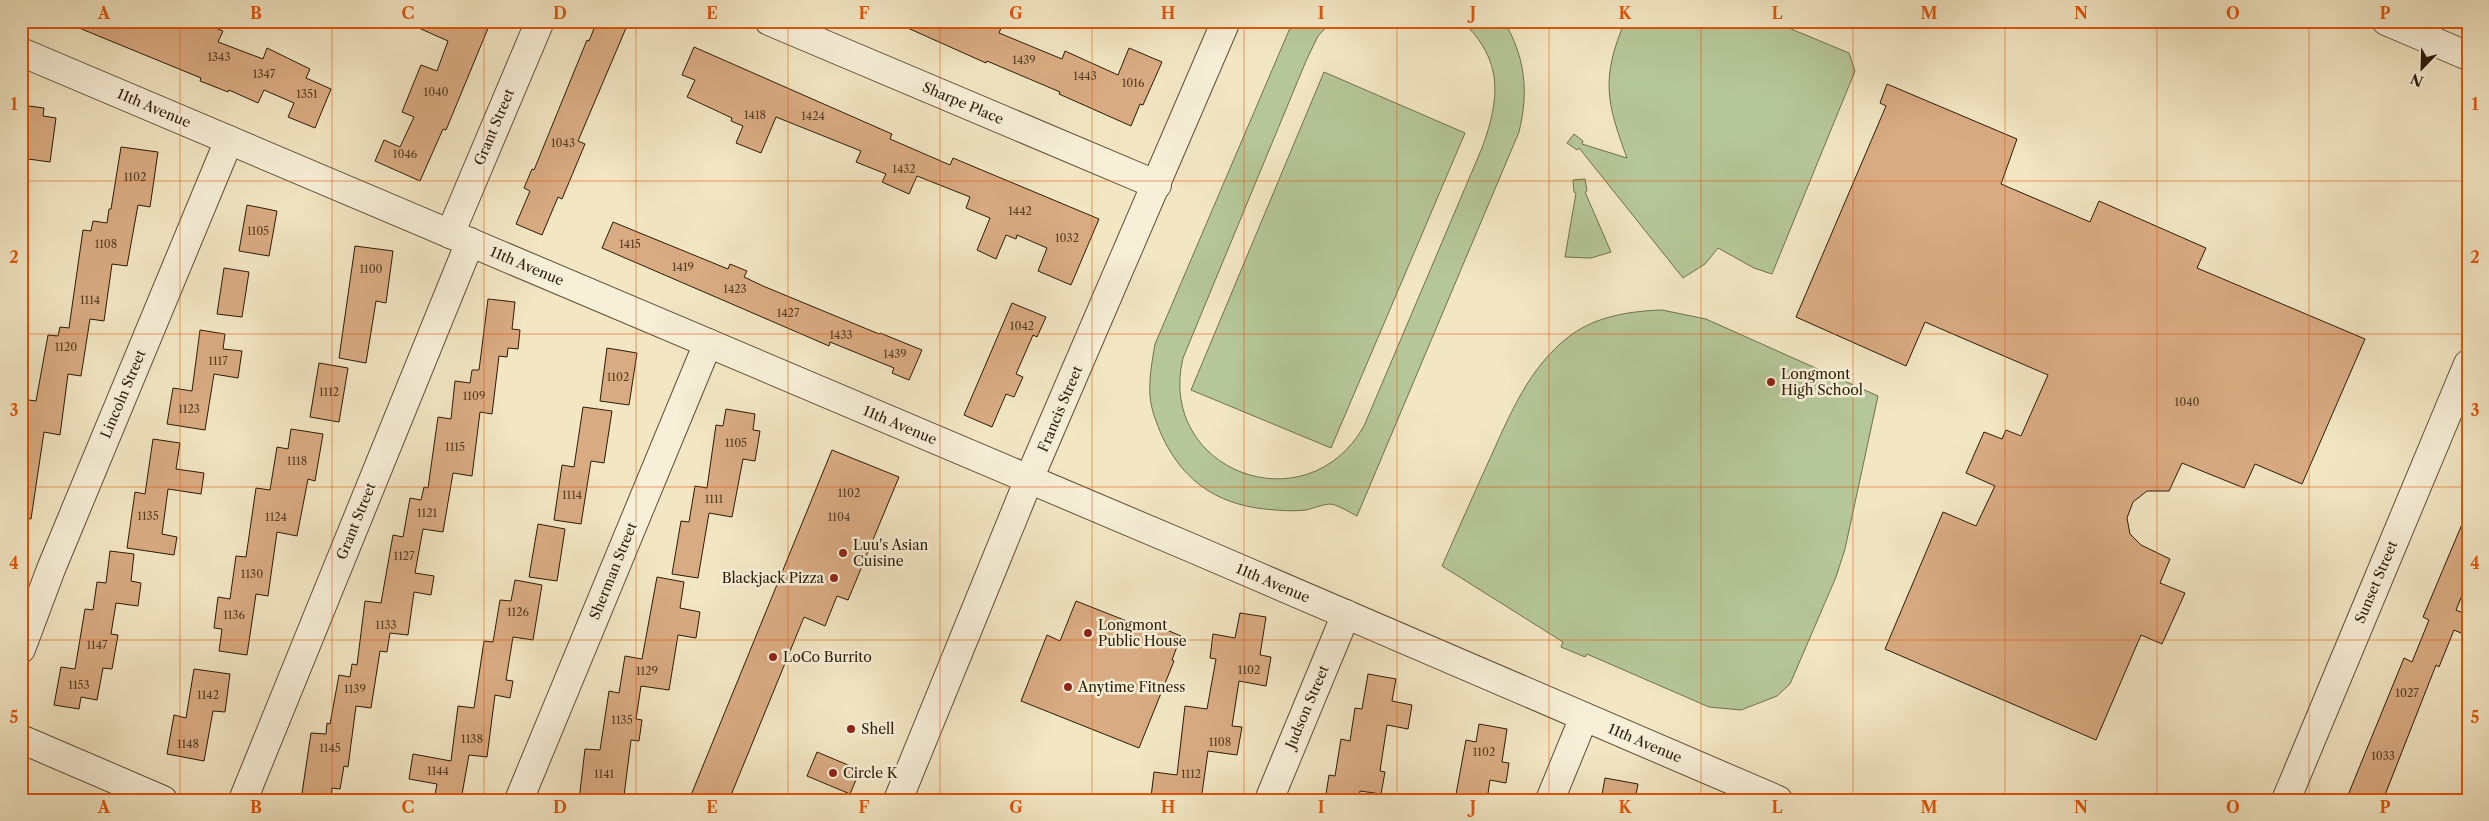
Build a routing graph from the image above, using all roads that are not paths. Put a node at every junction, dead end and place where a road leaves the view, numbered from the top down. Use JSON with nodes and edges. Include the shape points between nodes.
{"nodes":[{"id":1,"x":540,"y":21,"type":"edge"},
{"id":2,"x":769,"y":21,"type":"edge"},
{"id":3,"x":1226,"y":21,"type":"edge"},
{"id":4,"x":2386,"y":21,"type":"edge"},
{"id":5,"x":21,"y":52,"type":"edge"},
{"id":6,"x":2468,"y":56,"type":"edge"},
{"id":7,"x":229,"y":140,"type":"junction"},
{"id":8,"x":1157,"y":185,"type":"junction"},
{"id":9,"x":460,"y":238,"type":"junction"},
{"id":10,"x":708,"y":343,"type":"junction"},
{"id":11,"x":2468,"y":364,"type":"edge"},
{"id":12,"x":1029,"y":479,"type":"junction"},
{"id":13,"x":1346,"y":614,"type":"junction"},
{"id":14,"x":21,"y":649,"type":"edge"},
{"id":15,"x":1584,"y":716,"type":"junction"},
{"id":16,"x":21,"y":739,"type":"edge"},
{"id":17,"x":163,"y":800,"type":"edge"},
{"id":18,"x":243,"y":800,"type":"edge"},
{"id":19,"x":519,"y":800,"type":"edge"},
{"id":20,"x":898,"y":800,"type":"edge"},
{"id":21,"x":1269,"y":800,"type":"edge"},
{"id":22,"x":1550,"y":800,"type":"edge"},
{"id":23,"x":1778,"y":800,"type":"edge"},
{"id":24,"x":2286,"y":800,"type":"edge"}],
"edges":[{"from":1,"to":9,"type":"street","name":"Grant Street"},
{"from":2,"to":8,"type":"street","name":"Sharpe Place"},
{"from":3,"to":8,"type":"street","name":"Francis Street"},
{"from":4,"to":6,"type":"street"},
{"from":5,"to":7,"type":"street","name":"11th Avenue"},
{"from":7,"to":9,"type":"street","name":"11th Avenue"},
{"from":7,"to":14,"type":"street","name":"Lincoln Street","via":[[50,569]]},
{"from":8,"to":12,"type":"street","name":"Francis Street"},
{"from":9,"to":10,"type":"street","name":"11th Avenue"},
{"from":9,"to":18,"type":"street","name":"Grant Street"},
{"from":10,"to":12,"type":"street","name":"11th Avenue"},
{"from":10,"to":19,"type":"street","name":"Sherman Street"},
{"from":11,"to":24,"type":"street","name":"Sunset Street"},
{"from":12,"to":13,"type":"street","name":"11th Avenue"},
{"from":12,"to":20,"type":"street","name":"Francis Street"},
{"from":13,"to":15,"type":"street","name":"11th Avenue"},
{"from":13,"to":21,"type":"street","name":"Judson Street"},
{"from":15,"to":22,"type":"street"},
{"from":15,"to":23,"type":"street","name":"11th Avenue"},
{"from":16,"to":17,"type":"street"}]}
